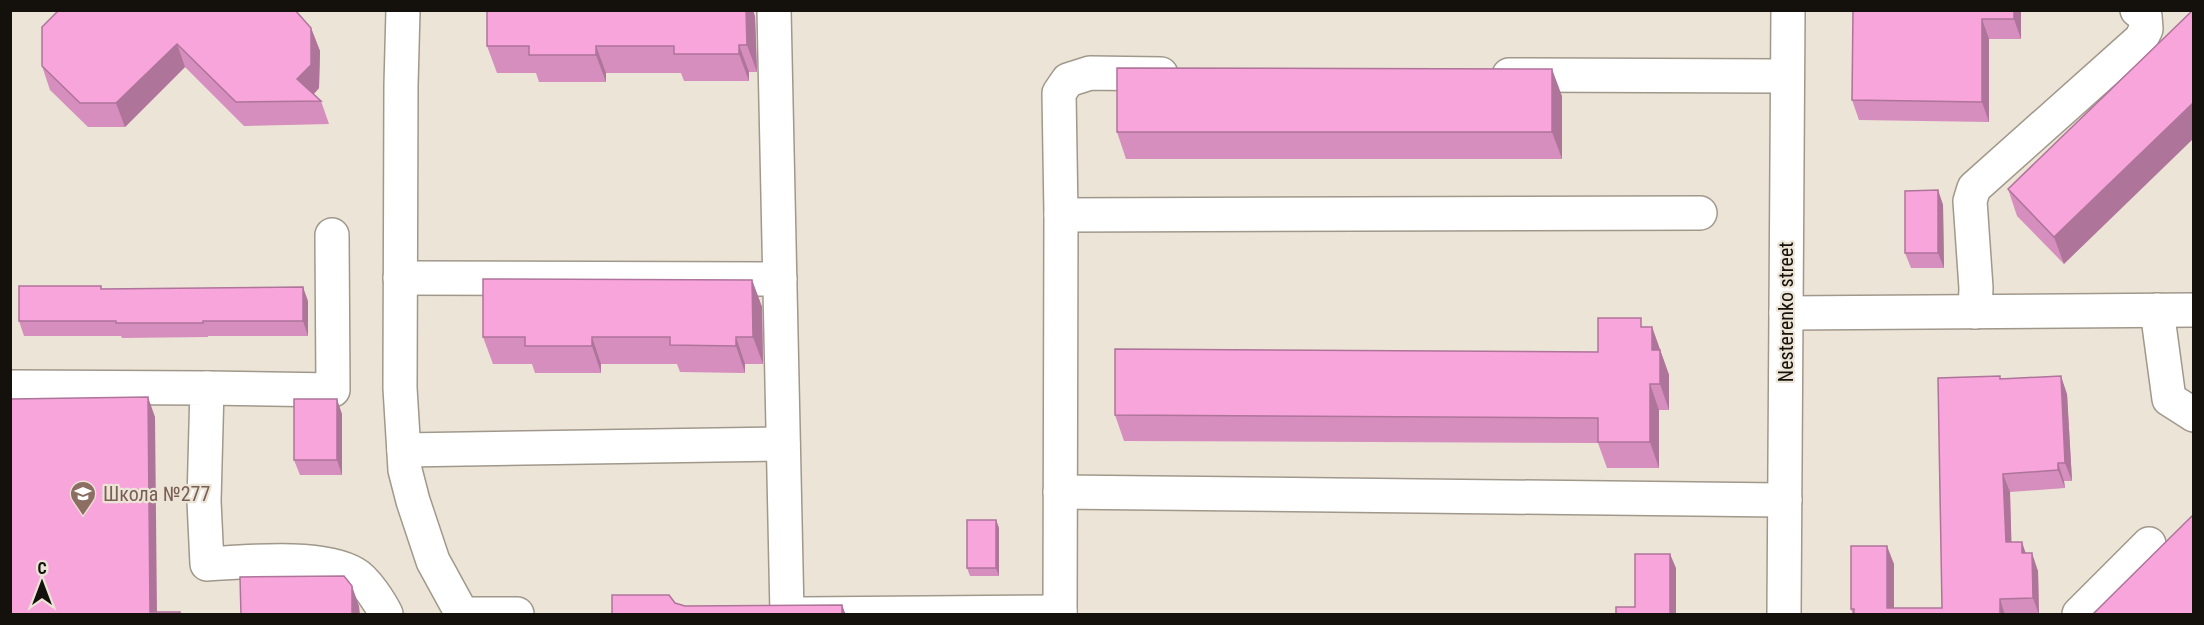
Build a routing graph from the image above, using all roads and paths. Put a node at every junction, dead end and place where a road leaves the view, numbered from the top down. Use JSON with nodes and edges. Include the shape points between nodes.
{"nodes":[{"id":1,"x":403,"y":10,"type":"edge"},
{"id":2,"x":774,"y":10,"type":"edge"},
{"id":3,"x":1788,"y":10,"type":"edge"},
{"id":4,"x":2137,"y":10,"type":"edge"},
{"id":5,"x":1186,"y":74,"type":"edge"},
{"id":6,"x":1485,"y":75,"type":"edge"},
{"id":7,"x":1787,"y":76,"type":"junction"},
{"id":8,"x":1700,"y":213,"type":"dead end"},
{"id":9,"x":1061,"y":215,"type":"junction"},
{"id":10,"x":332,"y":235,"type":"dead end"},
{"id":11,"x":400,"y":278,"type":"junction"},
{"id":12,"x":780,"y":279,"type":"junction"},
{"id":13,"x":2157,"y":310,"type":"junction"},
{"id":14,"x":2193,"y":310,"type":"edge"},
{"id":15,"x":1975,"y":312,"type":"junction"},
{"id":16,"x":1786,"y":313,"type":"junction"},
{"id":17,"x":10,"y":387,"type":"edge"},
{"id":18,"x":207,"y":388,"type":"junction"},
{"id":19,"x":2193,"y":415,"type":"edge"},
{"id":20,"x":783,"y":444,"type":"junction"},
{"id":21,"x":404,"y":450,"type":"junction"},
{"id":22,"x":1060,"y":492,"type":"junction"},
{"id":23,"x":1785,"y":500,"type":"junction"},
{"id":24,"x":2149,"y":544,"type":"dead end"},
{"id":25,"x":1060,"y":613,"type":"edge"},
{"id":26,"x":461,"y":614,"type":"edge"},
{"id":27,"x":752,"y":614,"type":"edge"},
{"id":28,"x":787,"y":614,"type":"edge"},
{"id":29,"x":386,"y":615,"type":"edge"},
{"id":30,"x":517,"y":615,"type":"edge"},
{"id":31,"x":1784,"y":615,"type":"edge"},
{"id":32,"x":2079,"y":615,"type":"edge"}],
"edges":[{"from":1,"to":11,"type":"street"},
{"from":2,"to":12,"type":"street"},
{"from":3,"to":7,"type":"street","name":"Nesterenko street"},
{"from":4,"to":15,"type":"street","via":[[2145,16],[2146,29],[2141,39],[1974,188],[1970,201]]},
{"from":5,"to":9,"type":"street","via":[[1090,74],[1068,80],[1059,93]]},
{"from":6,"to":7,"type":"street"},
{"from":7,"to":16,"type":"street","name":"Nesterenko street"},
{"from":8,"to":9,"type":"street"},
{"from":9,"to":22,"type":"street"},
{"from":10,"to":18,"type":"street","via":[[333,390]]},
{"from":11,"to":12,"type":"street"},
{"from":11,"to":21,"type":"street"},
{"from":12,"to":20,"type":"street"},
{"from":13,"to":14,"type":"street"},
{"from":13,"to":15,"type":"street"},
{"from":13,"to":19,"type":"street","via":[[2169,399]]},
{"from":15,"to":16,"type":"street"},
{"from":16,"to":23,"type":"street","name":"Nesterenko street"},
{"from":17,"to":18,"type":"street"},
{"from":18,"to":29,"type":"street","via":[[207,564],[325,564],[356,574]]},
{"from":20,"to":21,"type":"street"},
{"from":20,"to":28,"type":"street"},
{"from":21,"to":26,"type":"street","via":[[413,501],[434,561]]},
{"from":22,"to":23,"type":"street"},
{"from":22,"to":25,"type":"street"},
{"from":23,"to":31,"type":"street","name":"Nesterenko street"},
{"from":24,"to":32,"type":"street"},
{"from":25,"to":28,"type":"street"},
{"from":26,"to":30,"type":"street"},
{"from":27,"to":28,"type":"street"}]}
